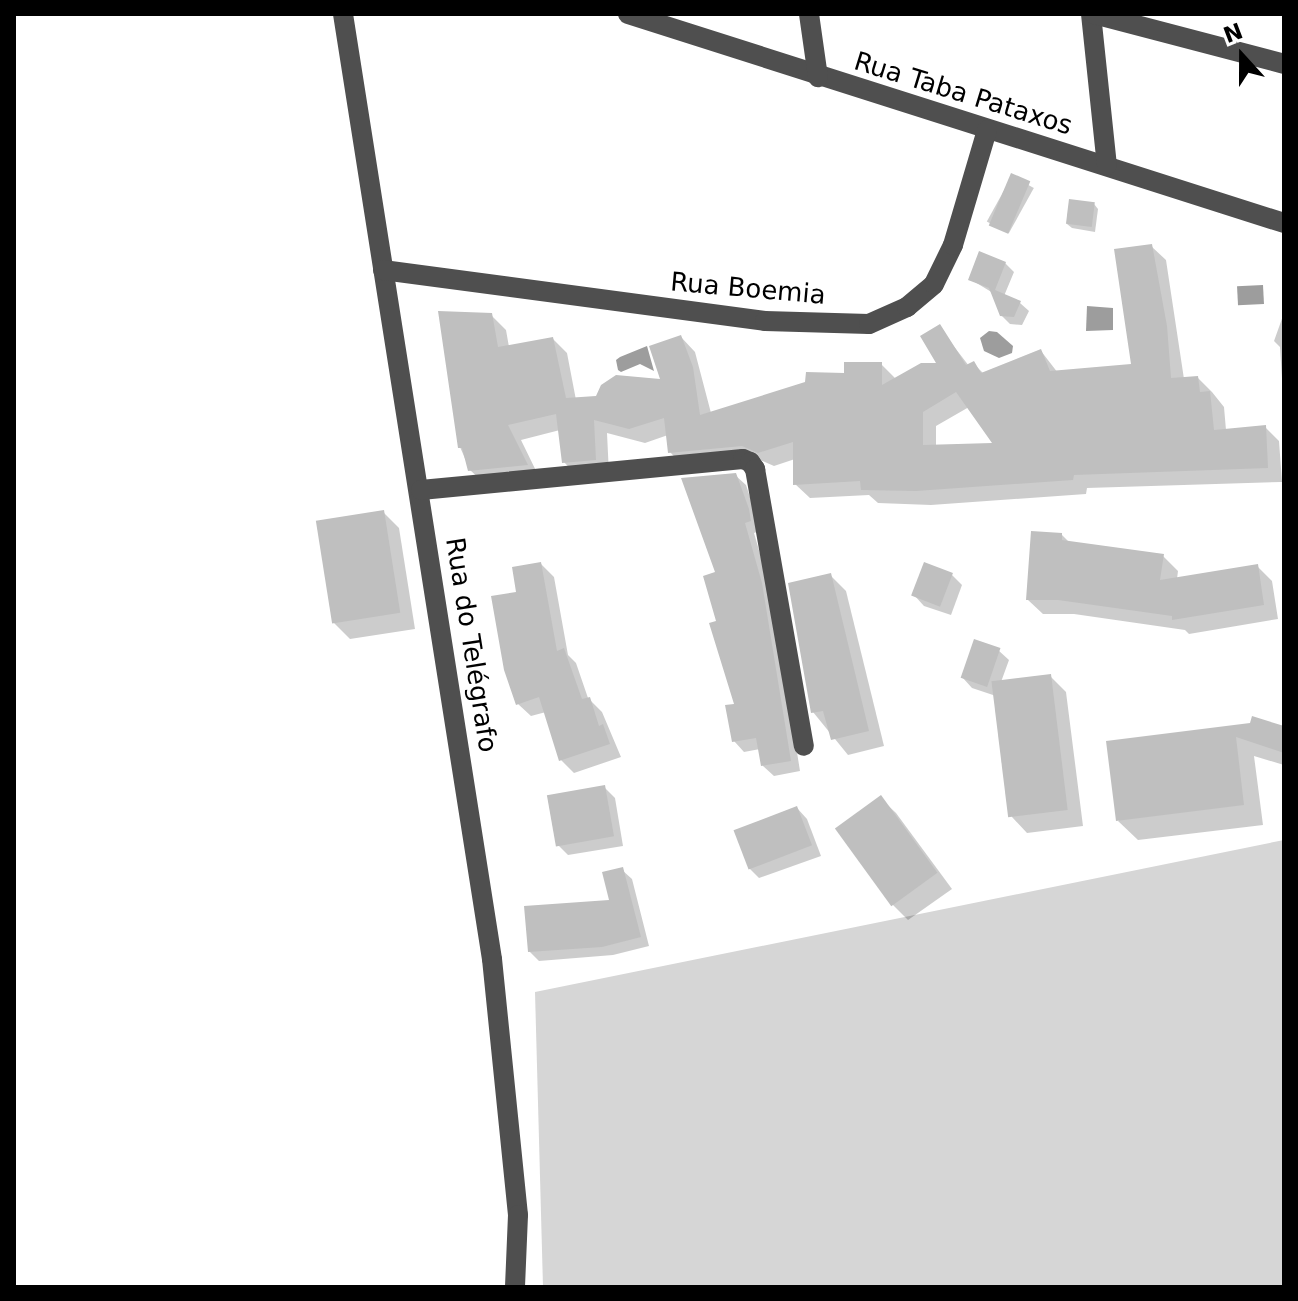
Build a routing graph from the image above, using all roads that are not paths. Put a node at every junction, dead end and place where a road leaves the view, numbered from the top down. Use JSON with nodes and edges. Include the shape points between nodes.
{"nodes":[{"id":1,"x":343,"y":14,"type":"edge"},
{"id":2,"x":628,"y":14,"type":"edge"},
{"id":3,"x":809,"y":14,"type":"edge"},
{"id":4,"x":1093,"y":14,"type":"edge"},
{"id":5,"x":1284,"y":64,"type":"edge"},
{"id":6,"x":818,"y":77,"type":"junction"},
{"id":7,"x":987,"y":130,"type":"junction"},
{"id":8,"x":1107,"y":165,"type":"junction"},
{"id":9,"x":1284,"y":223,"type":"edge"},
{"id":10,"x":383,"y":270,"type":"junction"},
{"id":11,"x":421,"y":490,"type":"junction"},
{"id":12,"x":804,"y":746,"type":"dead end"},
{"id":13,"x":515,"y":1287,"type":"edge"}],
"edges":[{"from":1,"to":10,"type":"street","name":"Rua do Telégrafo"},
{"from":2,"to":6,"type":"street","name":"Rua Taba Pataxos"},
{"from":3,"to":6,"type":"street"},
{"from":4,"to":5,"type":"street"},
{"from":4,"to":8,"type":"street"},
{"from":6,"to":7,"type":"street","name":"Rua Taba Pataxos"},
{"from":7,"to":8,"type":"street","name":"Rua Taba Pataxos"},
{"from":7,"to":10,"type":"street","name":"Rua Boemia","via":[[953,245],[934,284],[907,307],[869,324],[765,321]]},
{"from":8,"to":9,"type":"street","name":"Rua Taba Pataxos"},
{"from":10,"to":11,"type":"street","name":"Rua do Telégrafo"},
{"from":11,"to":12,"type":"street","via":[[750,462]]},
{"from":11,"to":13,"type":"street","name":"Rua do Telégrafo","via":[[492,959],[518,1215]]}]}
